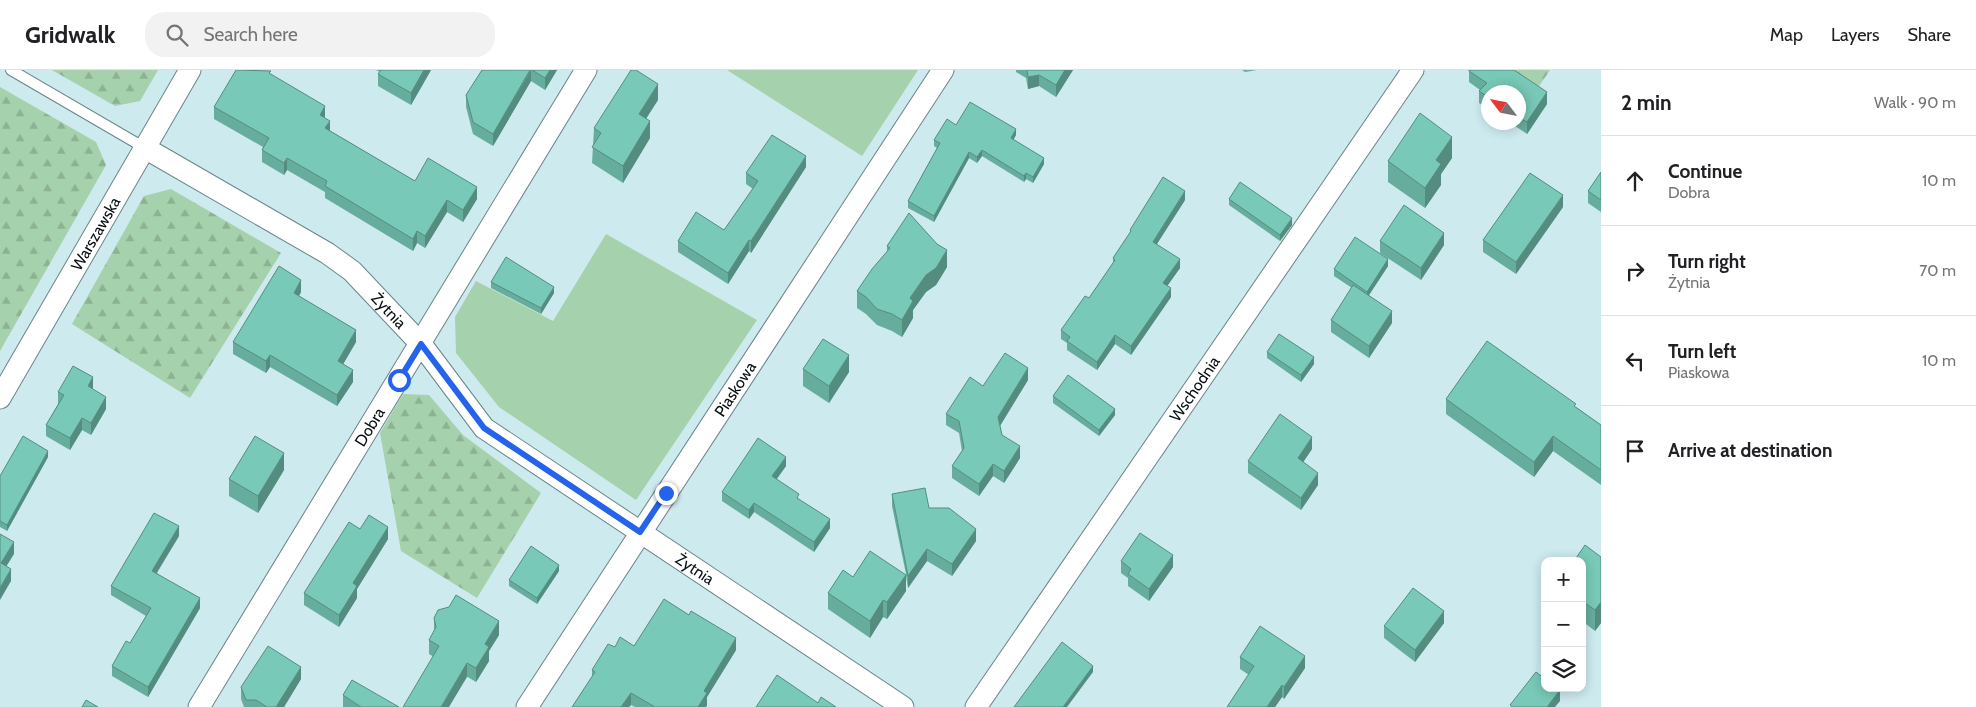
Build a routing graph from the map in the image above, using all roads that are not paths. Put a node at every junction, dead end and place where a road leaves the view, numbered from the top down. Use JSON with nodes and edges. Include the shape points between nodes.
{"nodes":[{"id":1,"x":11,"y":70,"type":"edge"},
{"id":2,"x":190,"y":70,"type":"edge"},
{"id":3,"x":586,"y":70,"type":"edge"},
{"id":4,"x":943,"y":70,"type":"edge"},
{"id":5,"x":1413,"y":70,"type":"edge"},
{"id":6,"x":145,"y":148,"type":"junction"},
{"id":7,"x":421,"y":344,"type":"junction"},
{"id":8,"x":0,"y":398,"type":"edge"},
{"id":9,"x":640,"y":532,"type":"junction"},
{"id":10,"x":199,"y":707,"type":"edge"},
{"id":11,"x":527,"y":707,"type":"edge"},
{"id":12,"x":903,"y":707,"type":"edge"},
{"id":13,"x":976,"y":707,"type":"edge"}],
"edges":[{"from":1,"to":6,"type":"lane"},
{"from":2,"to":6,"type":"street","name":"Warszawska"},
{"from":3,"to":7,"type":"street","name":"Dobra"},
{"from":4,"to":9,"type":"street","name":"Piaskowa"},
{"from":5,"to":13,"type":"street","name":"Wschodnia"},
{"from":6,"to":7,"type":"street","name":"Żytnia","via":[[327,253],[352,272]]},
{"from":6,"to":8,"type":"street","name":"Warszawska"},
{"from":7,"to":9,"type":"street","name":"Żytnia","via":[[484,428]]},
{"from":7,"to":10,"type":"street","name":"Dobra"},
{"from":9,"to":11,"type":"street","name":"Piaskowa"},
{"from":9,"to":12,"type":"street","name":"Żytnia"}]}
